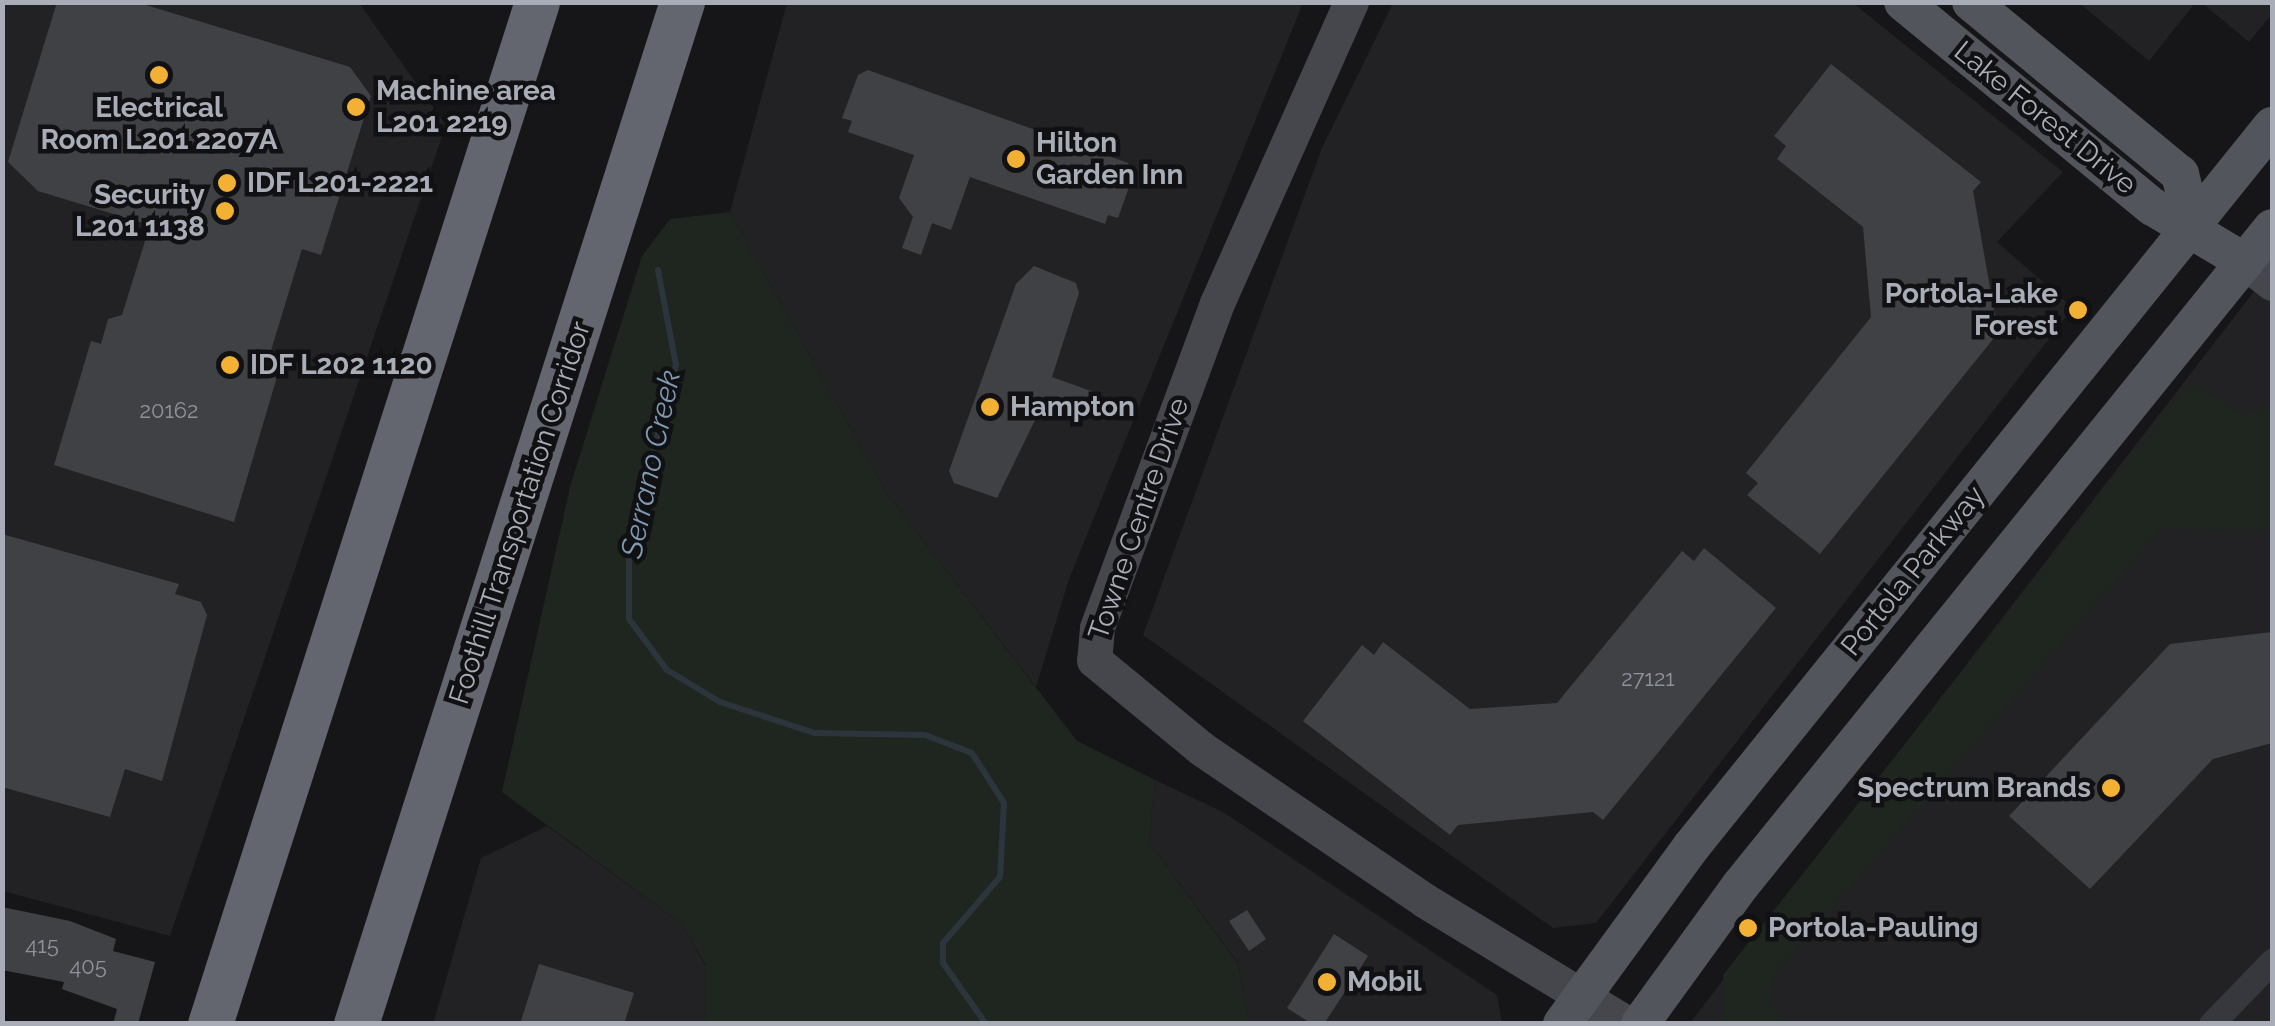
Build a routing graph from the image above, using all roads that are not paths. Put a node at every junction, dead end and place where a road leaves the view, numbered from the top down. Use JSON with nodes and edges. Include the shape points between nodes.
{"nodes":[{"id":1,"x":682,"y":2,"type":"edge"},
{"id":2,"x":1352,"y":2,"type":"edge"},
{"id":3,"x":1904,"y":2,"type":"edge"},
{"id":4,"x":1970,"y":2,"type":"edge"},
{"id":5,"x":534,"y":11,"type":"edge"},
{"id":6,"x":2272,"y":126,"type":"edge"},
{"id":7,"x":2192,"y":223,"type":"junction"},
{"id":8,"x":2272,"y":228,"type":"edge"},
{"id":9,"x":2259,"y":272,"type":"edge"},
{"id":10,"x":2272,"y":961,"type":"edge"},
{"id":11,"x":1570,"y":1009,"type":"edge"},
{"id":12,"x":210,"y":1024,"type":"edge"},
{"id":13,"x":356,"y":1024,"type":"edge"},
{"id":14,"x":1628,"y":1024,"type":"edge"},
{"id":15,"x":1640,"y":1024,"type":"edge"},
{"id":16,"x":2211,"y":1024,"type":"edge"}],
"edges":[{"from":1,"to":13,"type":"highway","name":"Foothill Transportation Corridor"},
{"from":2,"to":11,"type":"main road","name":"Towne Centre Drive","via":[[1224,286],[1104,609],[1094,660],[1202,748]]},
{"from":3,"to":7,"type":"main road","name":"Lake Forest Drive","via":[[2154,207]]},
{"from":4,"to":7,"type":"main road","name":"Lake Forest Drive","via":[[2180,174]]},
{"from":5,"to":12,"type":"highway"},
{"from":6,"to":7,"type":"main road","name":"Portola Parkway"},
{"from":7,"to":9,"type":"main road","name":"Lake Forest Drive"},
{"from":7,"to":11,"type":"main road","name":"Portola Parkway"},
{"from":8,"to":9,"type":"main road"},
{"from":9,"to":15,"type":"main road","via":[[1740,886]]},
{"from":10,"to":16,"type":"street"},
{"from":11,"to":14,"type":"main road"}]}
